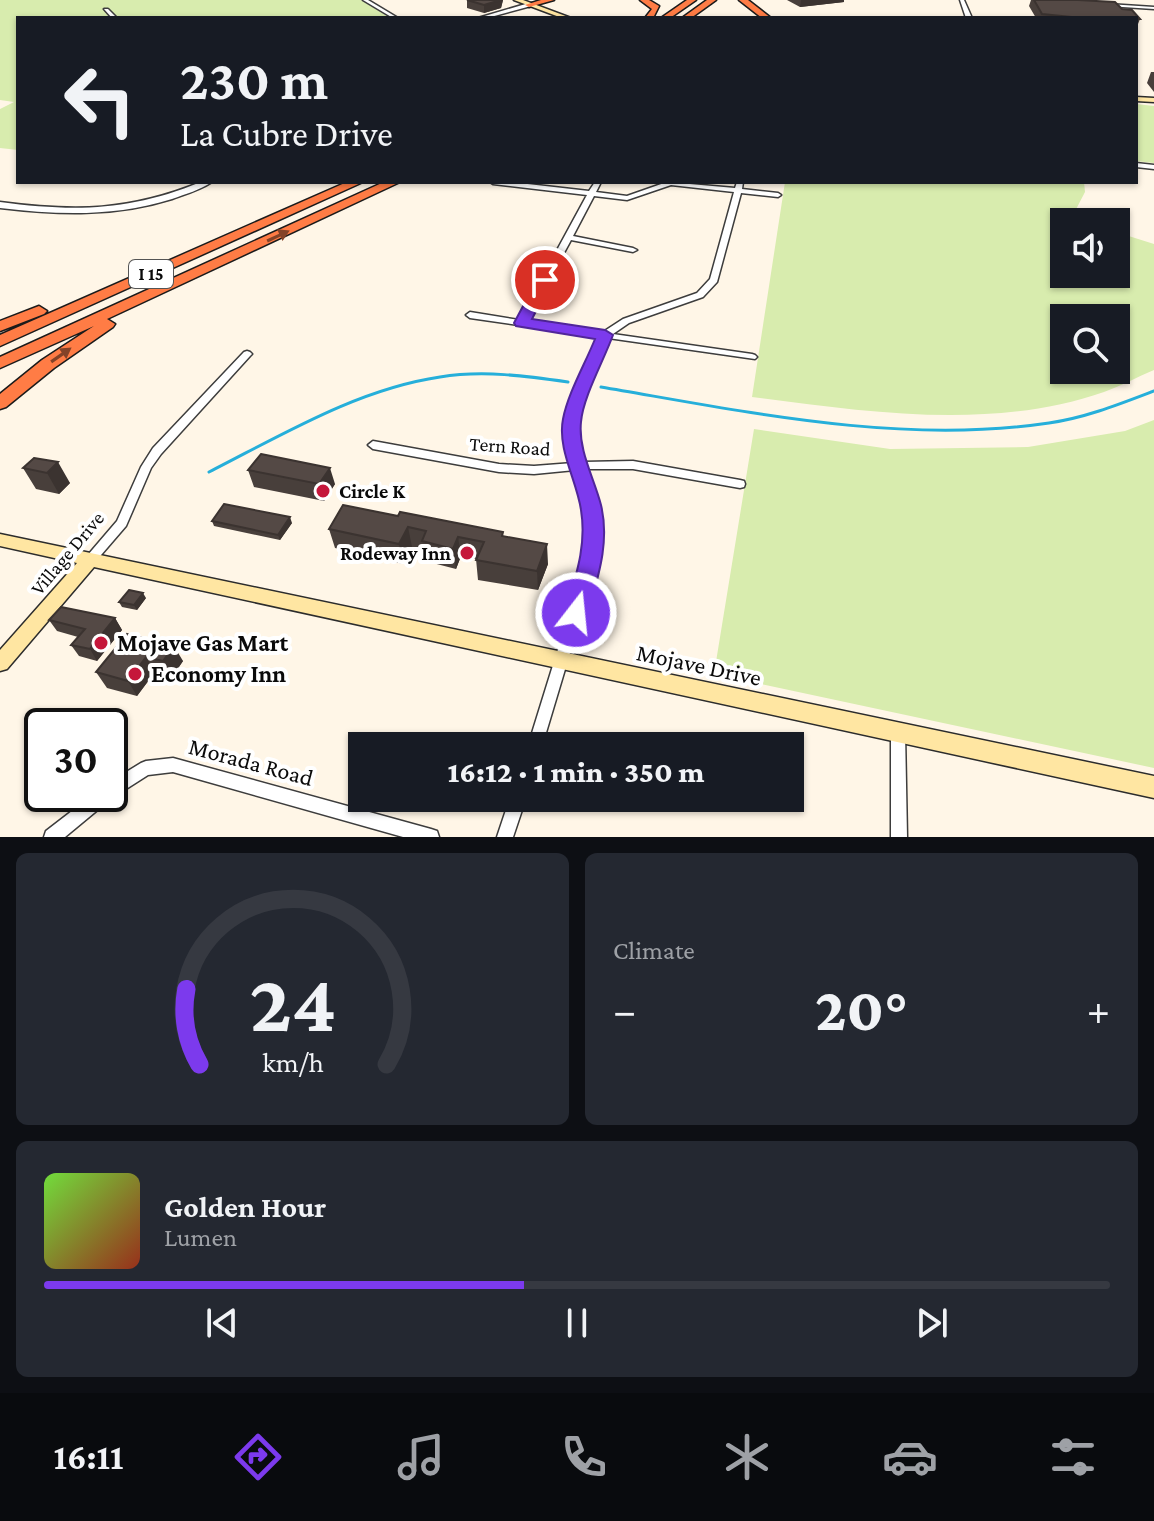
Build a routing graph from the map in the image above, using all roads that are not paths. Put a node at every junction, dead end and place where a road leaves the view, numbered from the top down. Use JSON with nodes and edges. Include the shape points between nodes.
{"nodes":[{"id":1,"x":365,"y":0,"type":"edge"},
{"id":2,"x":517,"y":0,"type":"edge"},
{"id":3,"x":541,"y":0,"type":"edge"},
{"id":4,"x":550,"y":0,"type":"edge"},
{"id":5,"x":644,"y":0,"type":"edge"},
{"id":6,"x":692,"y":0,"type":"edge"},
{"id":7,"x":712,"y":0,"type":"edge"},
{"id":8,"x":743,"y":0,"type":"edge"},
{"id":9,"x":529,"y":5,"type":"junction"},
{"id":10,"x":1107,"y":5,"type":"edge"},
{"id":11,"x":1154,"y":8,"type":"edge"},
{"id":12,"x":106,"y":10,"type":"dead end"},
{"id":13,"x":113,"y":16,"type":"edge"},
{"id":14,"x":391,"y":16,"type":"edge"},
{"id":15,"x":488,"y":16,"type":"edge"},
{"id":16,"x":562,"y":16,"type":"edge"},
{"id":17,"x":650,"y":16,"type":"edge"},
{"id":18,"x":668,"y":16,"type":"edge"},
{"id":19,"x":689,"y":16,"type":"edge"},
{"id":20,"x":764,"y":16,"type":"edge"},
{"id":21,"x":203,"y":184,"type":"edge"},
{"id":22,"x":353,"y":184,"type":"edge"},
{"id":23,"x":390,"y":184,"type":"edge"},
{"id":24,"x":508,"y":184,"type":"edge"},
{"id":25,"x":597,"y":184,"type":"edge"},
{"id":26,"x":668,"y":184,"type":"edge"},
{"id":27,"x":694,"y":184,"type":"edge"},
{"id":28,"x":739,"y":186,"type":"edge"},
{"id":29,"x":591,"y":195,"type":"junction"},
{"id":30,"x":778,"y":195,"type":"dead end"},
{"id":31,"x":0,"y":205,"type":"edge"},
{"id":32,"x":302,"y":207,"type":"junction"},
{"id":33,"x":568,"y":237,"type":"junction"},
{"id":34,"x":633,"y":250,"type":"dead end"},
{"id":35,"x":207,"y":268,"type":"junction"},
{"id":36,"x":470,"y":315,"type":"dead end"},
{"id":37,"x":522,"y":323,"type":"junction"},
{"id":38,"x":0,"y":326,"type":"edge"},
{"id":39,"x":605,"y":335,"type":"junction"},
{"id":40,"x":0,"y":341,"type":"edge"},
{"id":41,"x":247,"y":354,"type":"dead end"},
{"id":42,"x":752,"y":357,"type":"dead end"},
{"id":43,"x":0,"y":363,"type":"edge"},
{"id":44,"x":0,"y":403,"type":"edge"},
{"id":45,"x":373,"y":445,"type":"dead end"},
{"id":46,"x":577,"y":466,"type":"junction"},
{"id":47,"x":740,"y":484,"type":"dead end"},
{"id":48,"x":0,"y":540,"type":"edge"},
{"id":49,"x":91,"y":559,"type":"junction"},
{"id":50,"x":562,"y":662,"type":"junction"},
{"id":51,"x":0,"y":663,"type":"edge"},
{"id":52,"x":540,"y":732,"type":"edge"},
{"id":53,"x":898,"y":732,"type":"junction"},
{"id":54,"x":128,"y":779,"type":"edge"},
{"id":55,"x":1154,"y":787,"type":"edge"},
{"id":56,"x":83,"y":812,"type":"edge"},
{"id":57,"x":513,"y":812,"type":"edge"},
{"id":58,"x":52,"y":837,"type":"edge"},
{"id":59,"x":431,"y":837,"type":"edge"},
{"id":60,"x":505,"y":837,"type":"edge"},
{"id":61,"x":899,"y":837,"type":"edge"}],
"edges":[{"from":1,"to":14,"type":"street"},
{"from":2,"to":9,"type":"main road"},
{"from":3,"to":9,"type":"highway"},
{"from":4,"to":9,"type":"highway"},
{"from":5,"to":17,"type":"highway","via":[[656,8]]},
{"from":6,"to":18,"type":"highway"},
{"from":7,"to":19,"type":"highway"},
{"from":8,"to":20,"type":"highway"},
{"from":9,"to":15,"type":"street"},
{"from":9,"to":16,"type":"main road"},
{"from":10,"to":11,"type":"street"},
{"from":12,"to":13,"type":"street"},
{"from":21,"to":31,"type":"street","via":[[163,200],[108,211],[63,213]]},
{"from":22,"to":32,"type":"highway","number":"I 15"},
{"from":35,"to":23,"type":"highway","number":"I 15","one_way":true},
{"from":24,"to":29,"type":"street"},
{"from":25,"to":29,"type":"street"},
{"from":26,"to":29,"type":"street","via":[[627,198]]},
{"from":27,"to":28,"type":"street"},
{"from":28,"to":30,"type":"street"},
{"from":28,"to":39,"type":"street","via":[[709,289],[626,321]]},
{"from":29,"to":33,"type":"street"},
{"from":32,"to":38,"type":"highway"},
{"from":32,"to":40,"type":"highway","number":"I 15"},
{"from":33,"to":34,"type":"street"},
{"from":33,"to":37,"type":"street"},
{"from":35,"to":43,"type":"highway","number":"I 15"},
{"from":44,"to":35,"type":"highway","one_way":true,"via":[[74,345]]},
{"from":36,"to":37,"type":"street"},
{"from":37,"to":39,"type":"street"},
{"from":39,"to":42,"type":"street"},
{"from":39,"to":46,"type":"street","via":[[572,418]]},
{"from":41,"to":49,"type":"street","name":"Village Drive","via":[[157,451],[126,515]]},
{"from":45,"to":46,"type":"street","name":"Tern Road","via":[[499,468]]},
{"from":46,"to":47,"type":"street","name":"Tern Road","via":[[633,465]]},
{"from":46,"to":50,"type":"street","via":[[594,530],[592,556]]},
{"from":48,"to":49,"type":"main road","name":"Mojave Drive"},
{"from":49,"to":50,"type":"main road","name":"Mojave Drive"},
{"from":49,"to":51,"type":"main road","name":"Village Drive"},
{"from":50,"to":52,"type":"street"},
{"from":50,"to":53,"type":"main road","name":"Mojave Drive"},
{"from":53,"to":55,"type":"main road","name":"Mojave Drive"},
{"from":53,"to":61,"type":"street"},
{"from":54,"to":59,"type":"street","name":"Morada Road","via":[[146,768],[173,765]]},
{"from":56,"to":58,"type":"street","name":"Morada Road"},
{"from":57,"to":60,"type":"street"}]}
